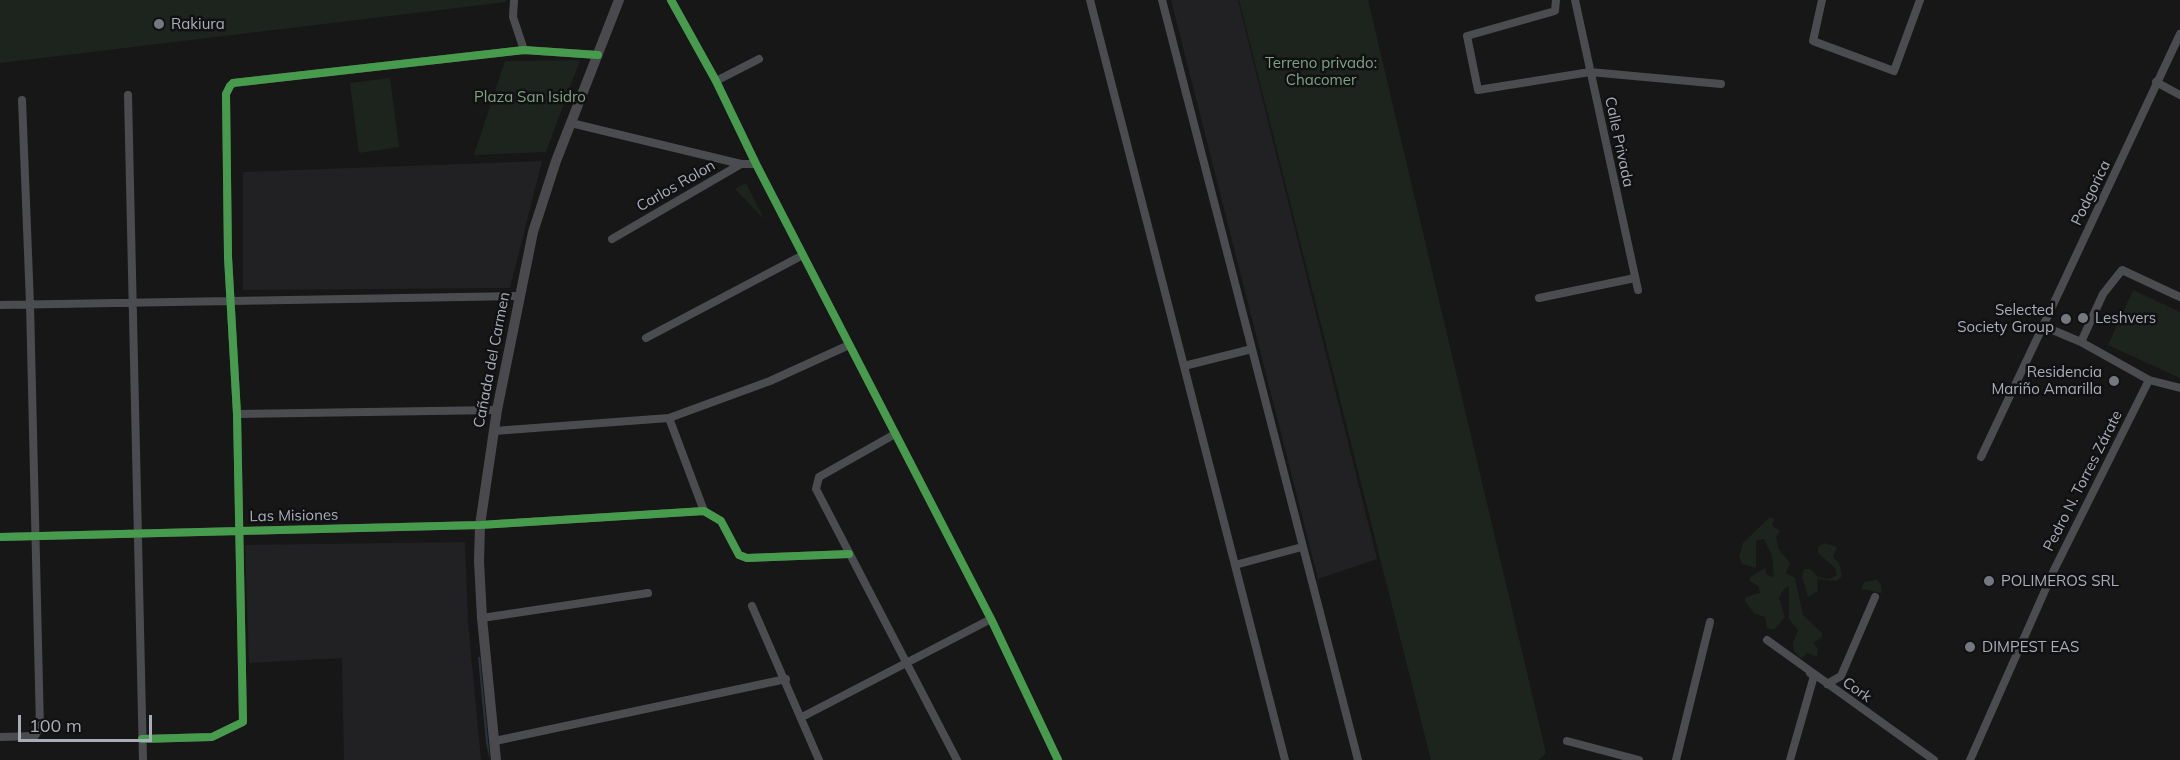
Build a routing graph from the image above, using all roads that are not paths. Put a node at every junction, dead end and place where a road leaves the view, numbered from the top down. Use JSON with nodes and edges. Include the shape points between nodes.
{"nodes":[{"id":1,"x":514,"y":0,"type":"edge"},
{"id":2,"x":619,"y":0,"type":"edge"},
{"id":3,"x":671,"y":0,"type":"edge"},
{"id":4,"x":1090,"y":0,"type":"edge"},
{"id":5,"x":1162,"y":0,"type":"edge"},
{"id":6,"x":1556,"y":0,"type":"edge"},
{"id":7,"x":1575,"y":0,"type":"edge"},
{"id":8,"x":1822,"y":0,"type":"edge"},
{"id":9,"x":1920,"y":0,"type":"edge"},
{"id":10,"x":2180,"y":34,"type":"edge"},
{"id":11,"x":524,"y":50,"type":"junction"},
{"id":12,"x":598,"y":55,"type":"junction"},
{"id":13,"x":759,"y":59,"type":"dead end"},
{"id":14,"x":1590,"y":72,"type":"junction"},
{"id":15,"x":716,"y":81,"type":"junction"},
{"id":16,"x":2156,"y":82,"type":"junction"},
{"id":17,"x":1721,"y":84,"type":"dead end"},
{"id":18,"x":128,"y":95,"type":"dead end"},
{"id":19,"x":2180,"y":95,"type":"edge"},
{"id":20,"x":22,"y":100,"type":"dead end"},
{"id":21,"x":571,"y":123,"type":"junction"},
{"id":22,"x":741,"y":164,"type":"junction"},
{"id":23,"x":756,"y":164,"type":"junction"},
{"id":24,"x":612,"y":239,"type":"dead end"},
{"id":25,"x":803,"y":255,"type":"junction"},
{"id":26,"x":1635,"y":278,"type":"junction"},
{"id":27,"x":1638,"y":290,"type":"dead end"},
{"id":28,"x":519,"y":296,"type":"junction"},
{"id":29,"x":2180,"y":297,"type":"edge"},
{"id":30,"x":1539,"y":298,"type":"dead end"},
{"id":31,"x":230,"y":301,"type":"junction"},
{"id":32,"x":132,"y":303,"type":"junction"},
{"id":33,"x":30,"y":304,"type":"junction"},
{"id":34,"x":0,"y":305,"type":"edge"},
{"id":35,"x":2043,"y":326,"type":"junction"},
{"id":36,"x":646,"y":338,"type":"dead end"},
{"id":37,"x":2081,"y":342,"type":"junction"},
{"id":38,"x":849,"y":345,"type":"junction"},
{"id":39,"x":1251,"y":349,"type":"junction"},
{"id":40,"x":1184,"y":366,"type":"junction"},
{"id":41,"x":2149,"y":380,"type":"junction"},
{"id":42,"x":2180,"y":388,"type":"edge"},
{"id":43,"x":497,"y":410,"type":"junction"},
{"id":44,"x":237,"y":414,"type":"junction"},
{"id":45,"x":669,"y":418,"type":"junction"},
{"id":46,"x":494,"y":431,"type":"junction"},
{"id":47,"x":895,"y":434,"type":"junction"},
{"id":48,"x":1981,"y":457,"type":"dead end"},
{"id":49,"x":704,"y":511,"type":"junction"},
{"id":50,"x":480,"y":525,"type":"junction"},
{"id":51,"x":240,"y":531,"type":"junction"},
{"id":52,"x":139,"y":533,"type":"junction"},
{"id":53,"x":36,"y":536,"type":"junction"},
{"id":54,"x":0,"y":537,"type":"edge"},
{"id":55,"x":1302,"y":547,"type":"junction"},
{"id":56,"x":849,"y":554,"type":"junction"},
{"id":57,"x":1235,"y":565,"type":"junction"},
{"id":58,"x":648,"y":593,"type":"dead end"},
{"id":59,"x":1875,"y":597,"type":"dead end"},
{"id":60,"x":752,"y":606,"type":"dead end"},
{"id":61,"x":482,"y":618,"type":"junction"},
{"id":62,"x":991,"y":619,"type":"junction"},
{"id":63,"x":1710,"y":622,"type":"dead end"},
{"id":64,"x":907,"y":663,"type":"junction"},
{"id":65,"x":786,"y":679,"type":"junction"},
{"id":66,"x":1827,"y":684,"type":"junction"},
{"id":67,"x":802,"y":717,"type":"junction"},
{"id":68,"x":0,"y":737,"type":"edge"},
{"id":69,"x":142,"y":739,"type":"junction"},
{"id":70,"x":495,"y":741,"type":"junction"},
{"id":71,"x":1567,"y":741,"type":"dead end"},
{"id":72,"x":143,"y":760,"type":"edge"},
{"id":73,"x":496,"y":760,"type":"edge"},
{"id":74,"x":819,"y":760,"type":"edge"},
{"id":75,"x":957,"y":760,"type":"edge"},
{"id":76,"x":1058,"y":760,"type":"edge"},
{"id":77,"x":1285,"y":760,"type":"edge"},
{"id":78,"x":1358,"y":760,"type":"edge"},
{"id":79,"x":1639,"y":760,"type":"edge"},
{"id":80,"x":1676,"y":760,"type":"edge"},
{"id":81,"x":1790,"y":760,"type":"edge"},
{"id":82,"x":1934,"y":760,"type":"edge"},
{"id":83,"x":1970,"y":760,"type":"edge"}],
"edges":[{"from":1,"to":11,"type":"street","via":[[513,17]]},
{"from":2,"to":12,"type":"street","name":"Cañada del Carmen"},
{"from":3,"to":15,"type":"street"},
{"from":4,"to":40,"type":"street"},
{"from":5,"to":39,"type":"street"},
{"from":6,"to":14,"type":"street","via":[[1555,10],[1467,36],[1477,89]]},
{"from":7,"to":14,"type":"street","name":"Calle Privada"},
{"from":8,"to":9,"type":"street","via":[[1813,41],[1894,71]]},
{"from":10,"to":16,"type":"street","name":"Podgorica"},
{"from":11,"to":12,"type":"street"},
{"from":11,"to":31,"type":"street","via":[[233,83],[226,94]]},
{"from":12,"to":21,"type":"street","name":"Cañada del Carmen"},
{"from":13,"to":15,"type":"street"},
{"from":14,"to":17,"type":"street"},
{"from":14,"to":26,"type":"street","name":"Calle Privada"},
{"from":15,"to":23,"type":"street"},
{"from":16,"to":19,"type":"street"},
{"from":16,"to":35,"type":"street","name":"Podgorica"},
{"from":18,"to":32,"type":"street"},
{"from":20,"to":33,"type":"street"},
{"from":21,"to":22,"type":"street"},
{"from":21,"to":28,"type":"street","name":"Cañada del Carmen","via":[[533,232]]},
{"from":22,"to":23,"type":"street"},
{"from":22,"to":24,"type":"street","name":"Carlos Rolon"},
{"from":23,"to":25,"type":"street"},
{"from":25,"to":36,"type":"street"},
{"from":25,"to":38,"type":"street"},
{"from":26,"to":27,"type":"street","name":"Calle Privada"},
{"from":26,"to":30,"type":"street"},
{"from":28,"to":31,"type":"street"},
{"from":28,"to":43,"type":"street","name":"Cañada del Carmen"},
{"from":29,"to":37,"type":"street","via":[[2122,270],[2103,294]]},
{"from":31,"to":32,"type":"street"},
{"from":31,"to":44,"type":"street"},
{"from":32,"to":33,"type":"street"},
{"from":32,"to":52,"type":"street"},
{"from":33,"to":34,"type":"street"},
{"from":33,"to":53,"type":"street"},
{"from":35,"to":37,"type":"street"},
{"from":35,"to":48,"type":"street","name":"Podgorica"},
{"from":37,"to":41,"type":"street"},
{"from":38,"to":45,"type":"street","via":[[770,381]]},
{"from":38,"to":47,"type":"street"},
{"from":39,"to":40,"type":"street"},
{"from":39,"to":55,"type":"street"},
{"from":40,"to":57,"type":"street"},
{"from":41,"to":42,"type":"street"},
{"from":41,"to":83,"type":"street","name":"Pedro N. Torres Zárate","via":[[2054,570]]},
{"from":43,"to":44,"type":"street"},
{"from":43,"to":46,"type":"street","name":"Cañada del Carmen"},
{"from":44,"to":51,"type":"street"},
{"from":45,"to":46,"type":"street"},
{"from":45,"to":49,"type":"street"},
{"from":46,"to":50,"type":"street","name":"Cañada del Carmen"},
{"from":47,"to":56,"type":"street","via":[[819,477],[818,496]]},
{"from":47,"to":62,"type":"street"},
{"from":49,"to":50,"type":"street","name":"Las Misiones"},
{"from":49,"to":56,"type":"street","via":[[721,521],[739,555],[747,558]]},
{"from":50,"to":51,"type":"street","name":"Las Misiones"},
{"from":50,"to":61,"type":"street","name":"Cañada del Carmen"},
{"from":51,"to":52,"type":"street","name":"Las Misiones"},
{"from":51,"to":69,"type":"street","via":[[243,722],[212,737]]},
{"from":52,"to":53,"type":"street","name":"Las Misiones"},
{"from":52,"to":69,"type":"street"},
{"from":53,"to":54,"type":"street","name":"Las Misiones"},
{"from":53,"to":68,"type":"street","via":[[40,728],[35,736]]},
{"from":55,"to":57,"type":"street"},
{"from":55,"to":78,"type":"street"},
{"from":56,"to":64,"type":"street"},
{"from":57,"to":77,"type":"street"},
{"from":58,"to":61,"type":"street"},
{"from":59,"to":66,"type":"street","via":[[1841,675]]},
{"from":60,"to":65,"type":"street"},
{"from":61,"to":70,"type":"street","name":"Cañada del Carmen"},
{"from":62,"to":64,"type":"street"},
{"from":62,"to":76,"type":"street"},
{"from":63,"to":80,"type":"street"},
{"from":64,"to":67,"type":"street"},
{"from":64,"to":75,"type":"street"},
{"from":65,"to":67,"type":"street"},
{"from":65,"to":70,"type":"street"},
{"from":66,"to":81,"type":"street","name":"Cork","via":[[1767,640],[1814,676]]},
{"from":66,"to":82,"type":"street","name":"Cork"},
{"from":67,"to":74,"type":"street"},
{"from":69,"to":72,"type":"street"},
{"from":70,"to":73,"type":"street","name":"Cañada del Carmen"},
{"from":71,"to":79,"type":"street"}]}
